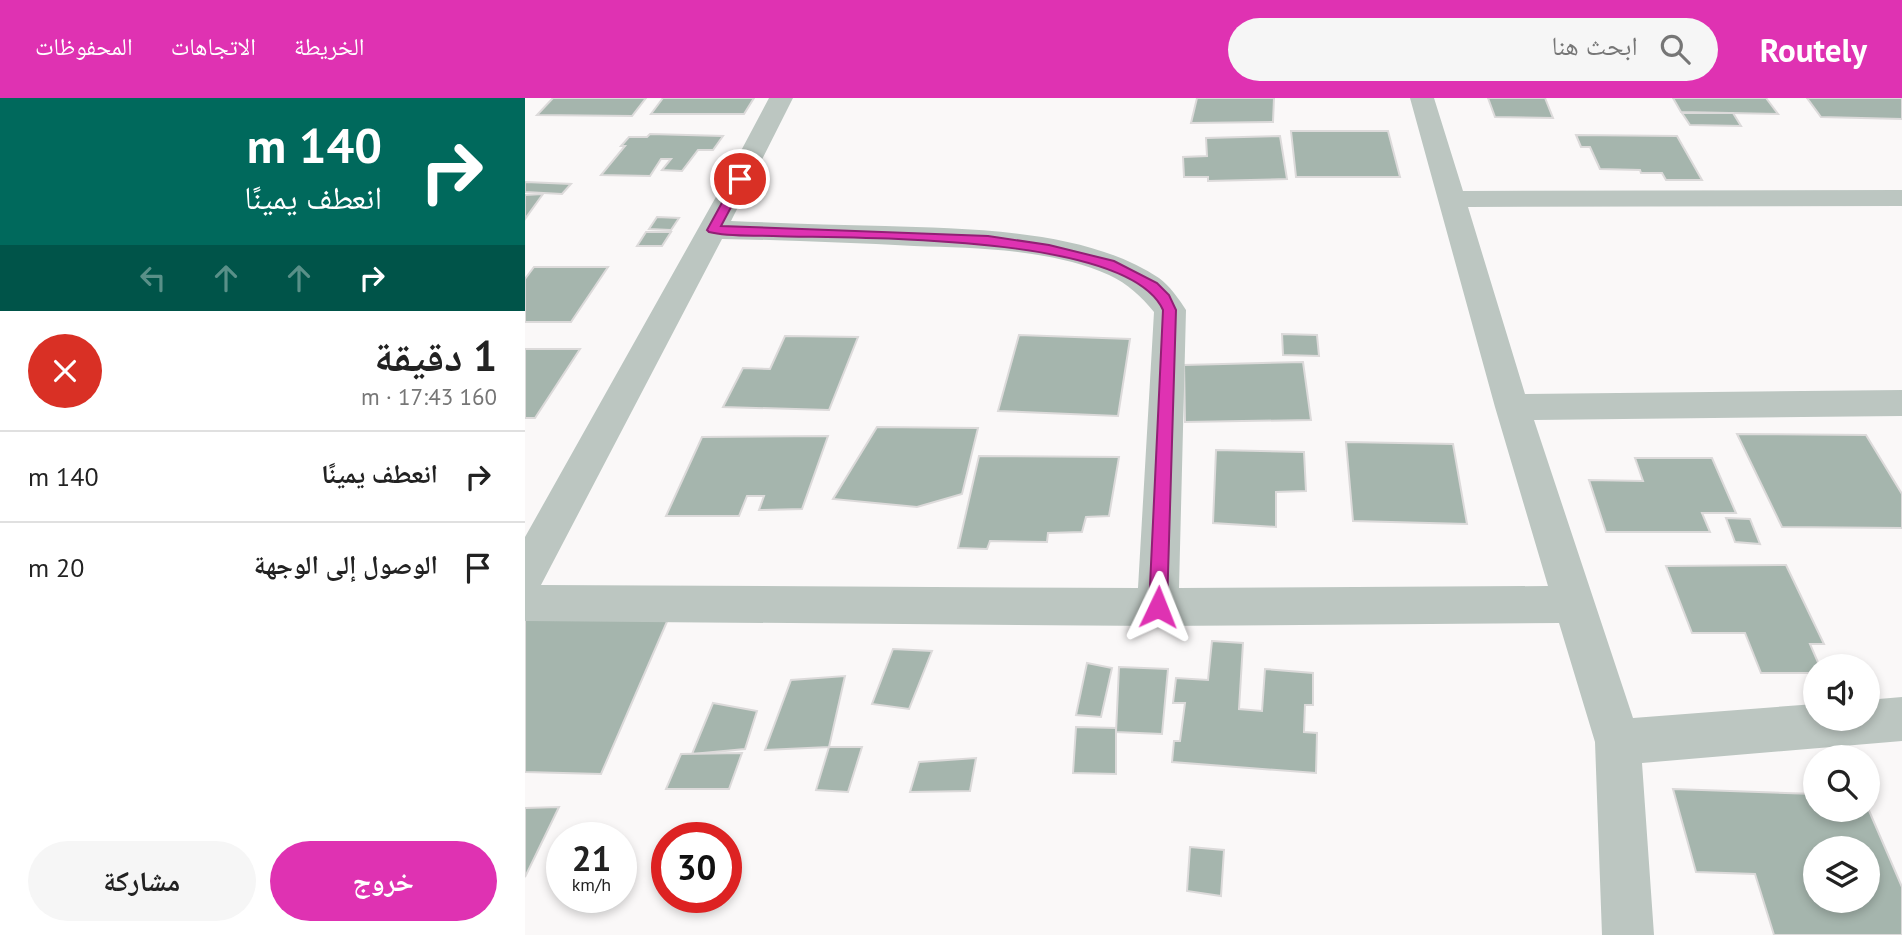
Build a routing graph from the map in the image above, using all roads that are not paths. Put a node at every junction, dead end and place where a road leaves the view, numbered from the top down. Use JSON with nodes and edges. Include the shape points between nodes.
{"nodes":[{"id":1,"x":781,"y":98,"type":"edge"},
{"id":2,"x":1422,"y":98,"type":"edge"},
{"id":3,"x":1902,"y":198,"type":"edge"},
{"id":4,"x":1452,"y":199,"type":"junction"},
{"id":5,"x":713,"y":230,"type":"junction"},
{"id":6,"x":1902,"y":403,"type":"edge"},
{"id":7,"x":1512,"y":407,"type":"junction"},
{"id":8,"x":525,"y":575,"type":"edge"},
{"id":9,"x":525,"y":603,"type":"edge"},
{"id":10,"x":1576,"y":604,"type":"junction"},
{"id":11,"x":1158,"y":607,"type":"junction"},
{"id":12,"x":1902,"y":719,"type":"edge"},
{"id":13,"x":1618,"y":742,"type":"junction"},
{"id":14,"x":1628,"y":935,"type":"edge"}],
"edges":[{"from":1,"to":5,"type":"street"},
{"from":2,"to":4,"type":"street"},
{"from":3,"to":4,"type":"street"},
{"from":4,"to":7,"type":"street"},
{"from":5,"to":8,"type":"street"},
{"from":5,"to":11,"type":"street","via":[[988,240],[1109,264],[1153,286],[1170,310]]},
{"from":6,"to":7,"type":"street"},
{"from":7,"to":10,"type":"street"},
{"from":9,"to":11,"type":"street"},
{"from":10,"to":11,"type":"street"},
{"from":10,"to":13,"type":"street"},
{"from":12,"to":13,"type":"street"},
{"from":13,"to":14,"type":"street"}]}
